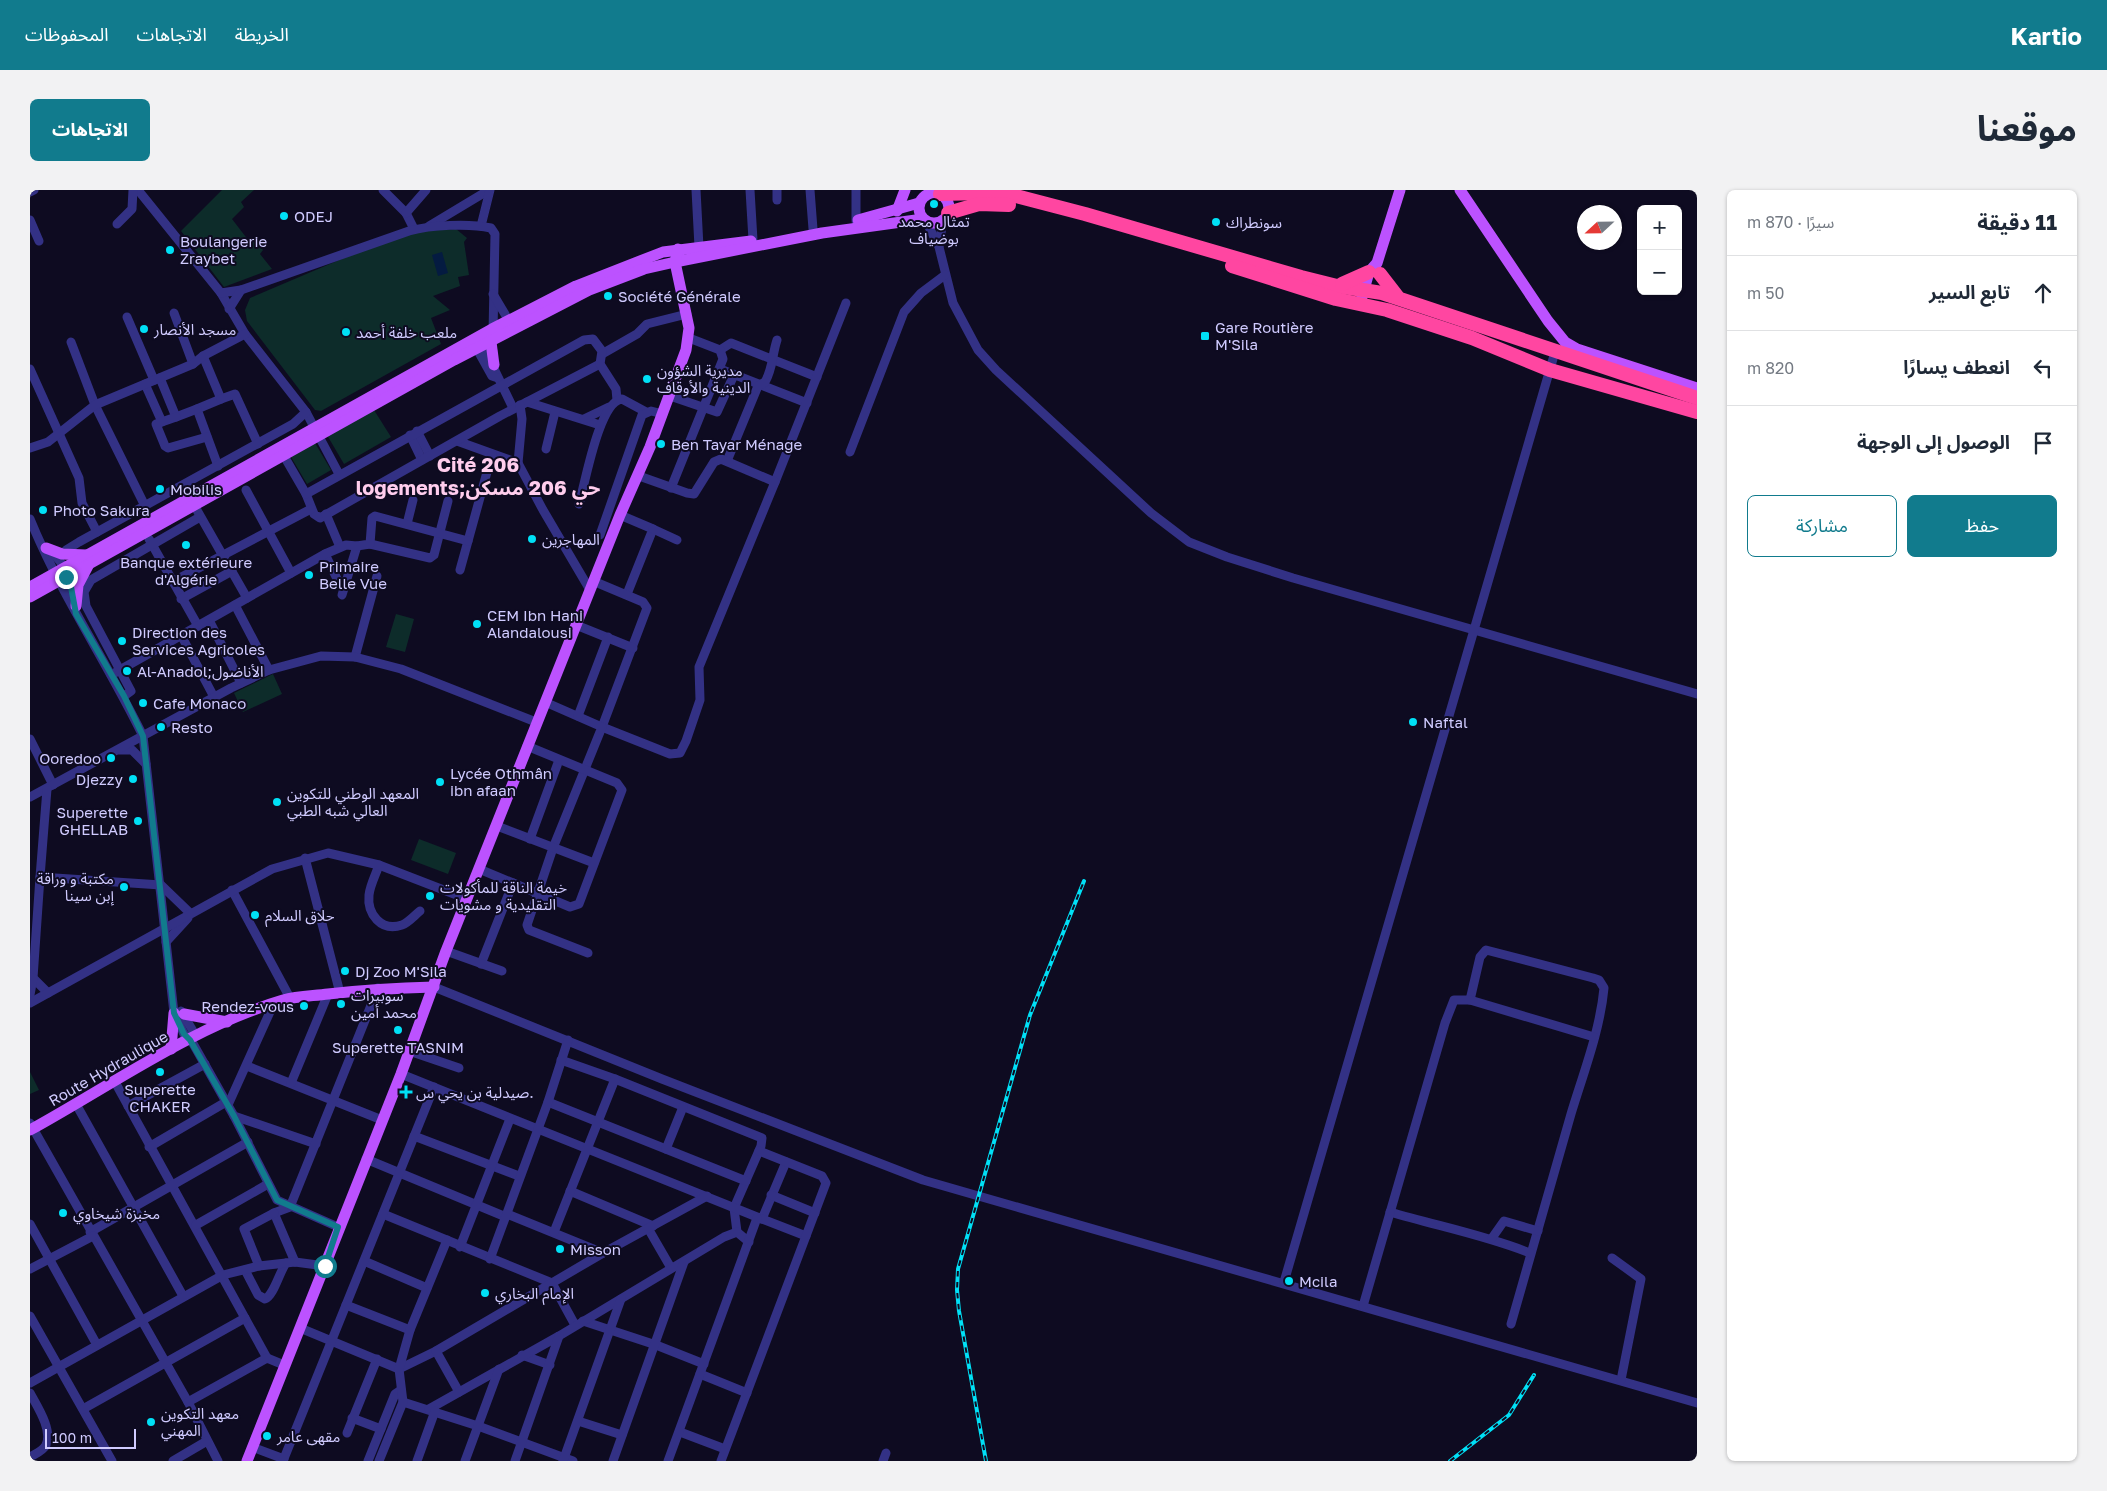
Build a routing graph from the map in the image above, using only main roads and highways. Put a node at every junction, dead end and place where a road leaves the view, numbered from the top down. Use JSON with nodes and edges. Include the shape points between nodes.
{"nodes":[{"id":1,"x":905,"y":190,"type":"edge"},
{"id":2,"x":993,"y":190,"type":"edge"},
{"id":3,"x":1400,"y":190,"type":"edge"},
{"id":4,"x":1460,"y":190,"type":"edge"},
{"id":5,"x":937,"y":192,"type":"edge"},
{"id":6,"x":1016,"y":196,"type":"junction"},
{"id":7,"x":921,"y":197,"type":"edge"},
{"id":8,"x":897,"y":210,"type":"junction"},
{"id":9,"x":946,"y":216,"type":"junction"},
{"id":10,"x":924,"y":220,"type":"junction"},
{"id":11,"x":678,"y":249,"type":"junction"},
{"id":12,"x":675,"y":262,"type":"junction"},
{"id":13,"x":1375,"y":270,"type":"junction"},
{"id":14,"x":1337,"y":286,"type":"junction"},
{"id":15,"x":1370,"y":290,"type":"junction"},
{"id":16,"x":1401,"y":300,"type":"junction"},
{"id":17,"x":1366,"y":305,"type":"junction"},
{"id":18,"x":487,"y":341,"type":"junction"},
{"id":19,"x":494,"y":365,"type":"road end"},
{"id":20,"x":1697,"y":388,"type":"edge"},
{"id":21,"x":1697,"y":398,"type":"edge"},
{"id":22,"x":1697,"y":412,"type":"edge"},
{"id":23,"x":317,"y":433,"type":"junction"},
{"id":24,"x":43,"y":546,"type":"road end"},
{"id":25,"x":88,"y":560,"type":"junction"},
{"id":26,"x":62,"y":575,"type":"junction"},
{"id":27,"x":30,"y":587,"type":"edge"},
{"id":28,"x":30,"y":597,"type":"edge"},
{"id":29,"x":76,"y":610,"type":"road end"},
{"id":30,"x":434,"y":987,"type":"junction"},
{"id":31,"x":227,"y":1022,"type":"junction"},
{"id":32,"x":171,"y":1049,"type":"junction"},
{"id":33,"x":31,"y":1127,"type":"edge"},
{"id":34,"x":247,"y":1461,"type":"edge"}],
"edges":[{"from":1,"to":8,"type":"main road"},
{"from":2,"to":6,"type":"highway"},
{"from":3,"to":13,"type":"main road"},
{"from":4,"to":20,"type":"main road","via":[[1537,306],[1565,342],[1577,349]]},
{"from":5,"to":6,"type":"highway"},
{"from":5,"to":7,"type":"main road"},
{"from":5,"to":9,"type":"main road","via":[[949,204]]},
{"from":6,"to":14,"type":"highway"},
{"from":7,"to":8,"type":"main road"},
{"from":7,"to":10,"type":"main road","via":[[919,212]]},
{"from":8,"to":11,"type":"main road","via":[[753,240]]},
{"from":9,"to":10,"type":"main road","via":[[935,223]]},
{"from":9,"to":17,"type":"highway","via":[[979,204],[1054,214],[1336,299]]},
{"from":10,"to":12,"type":"main road","via":[[822,233]]},
{"from":11,"to":12,"type":"main road"},
{"from":11,"to":18,"type":"main road","via":[[576,286],[509,321]]},
{"from":12,"to":18,"type":"main road","via":[[644,269],[589,290]]},
{"from":12,"to":30,"type":"main road","via":[[689,338],[683,360],[639,476],[536,722]]},
{"from":13,"to":14,"type":"highway"},
{"from":13,"to":15,"type":"main road"},
{"from":13,"to":16,"type":"highway"},
{"from":14,"to":15,"type":"highway"},
{"from":15,"to":16,"type":"highway"},
{"from":15,"to":17,"type":"main road"},
{"from":16,"to":21,"type":"highway"},
{"from":17,"to":22,"type":"highway","via":[[1472,338],[1550,370]]},
{"from":18,"to":19,"type":"main road"},
{"from":18,"to":23,"type":"main road"},
{"from":18,"to":23,"type":"main road"},
{"from":23,"to":25,"type":"main road"},
{"from":23,"to":25,"type":"main road","via":[[284,456],[194,505],[148,539]]},
{"from":24,"to":25,"type":"main road"},
{"from":25,"to":26,"type":"main road"},
{"from":25,"to":29,"type":"main road","via":[[78,585]]},
{"from":26,"to":27,"type":"main road"},
{"from":26,"to":28,"type":"main road"},
{"from":30,"to":31,"type":"main road","name":"Route Hydraulique","via":[[378,988],[290,998]]},
{"from":30,"to":34,"type":"main road"},
{"from":31,"to":32,"type":"main road","name":"Route Hydraulique"},
{"from":31,"to":32,"type":"main road","via":[[178,1010]]},
{"from":32,"to":33,"type":"main road","name":"Route Hydraulique"}]}
